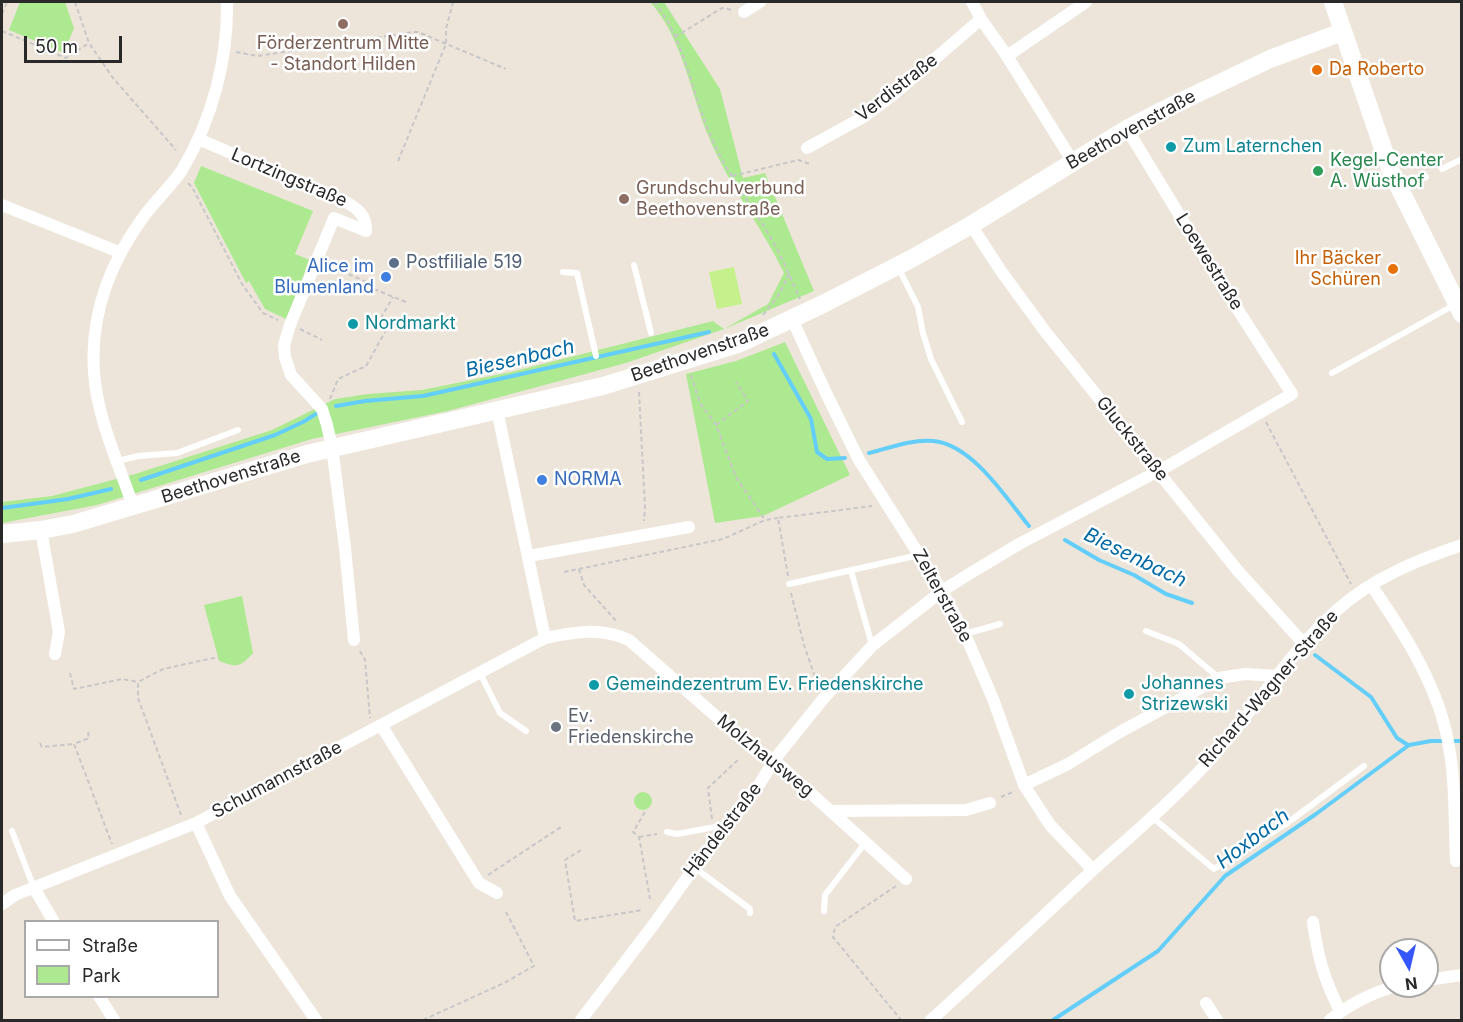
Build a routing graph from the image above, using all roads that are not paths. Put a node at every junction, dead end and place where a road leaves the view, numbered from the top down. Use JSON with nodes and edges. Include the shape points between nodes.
{"nodes":[{"id":1,"x":227,"y":2,"type":"edge"},
{"id":2,"x":760,"y":2,"type":"edge"},
{"id":3,"x":972,"y":2,"type":"edge"},
{"id":4,"x":1086,"y":2,"type":"edge"},
{"id":5,"x":1333,"y":2,"type":"edge"},
{"id":6,"x":744,"y":12,"type":"dead end"},
{"id":7,"x":981,"y":19,"type":"junction"},
{"id":8,"x":1342,"y":32,"type":"junction"},
{"id":9,"x":1007,"y":56,"type":"junction"},
{"id":10,"x":1127,"y":129,"type":"junction"},
{"id":11,"x":198,"y":139,"type":"junction"},
{"id":12,"x":807,"y":148,"type":"dead end"},
{"id":13,"x":1461,"y":159,"type":"edge"},
{"id":14,"x":1073,"y":162,"type":"junction"},
{"id":15,"x":1442,"y":169,"type":"dead end"},
{"id":16,"x":1426,"y":177,"type":"dead end"},
{"id":17,"x":1401,"y":190,"type":"junction"},
{"id":18,"x":2,"y":205,"type":"edge"},
{"id":19,"x":971,"y":225,"type":"junction"},
{"id":20,"x":119,"y":252,"type":"junction"},
{"id":21,"x":634,"y":265,"type":"dead end"},
{"id":22,"x":897,"y":266,"type":"junction"},
{"id":23,"x":563,"y":272,"type":"dead end"},
{"id":24,"x":1460,"y":306,"type":"edge"},
{"id":25,"x":792,"y":319,"type":"junction"},
{"id":26,"x":651,"y":333,"type":"dead end"},
{"id":27,"x":596,"y":356,"type":"dead end"},
{"id":28,"x":1332,"y":373,"type":"dead end"},
{"id":29,"x":1292,"y":394,"type":"joint"},
{"id":30,"x":497,"y":410,"type":"junction"},
{"id":31,"x":962,"y":422,"type":"dead end"},
{"id":32,"x":238,"y":430,"type":"dead end"},
{"id":33,"x":332,"y":447,"type":"junction"},
{"id":34,"x":118,"y":461,"type":"junction"},
{"id":35,"x":1158,"y":471,"type":"junction"},
{"id":36,"x":133,"y":506,"type":"junction"},
{"id":37,"x":689,"y":527,"type":"dead end"},
{"id":38,"x":41,"y":530,"type":"junction"},
{"id":39,"x":2,"y":534,"type":"edge"},
{"id":40,"x":1461,"y":545,"type":"edge"},
{"id":41,"x":920,"y":555,"type":"junction"},
{"id":42,"x":529,"y":556,"type":"junction"},
{"id":43,"x":851,"y":571,"type":"junction"},
{"id":44,"x":789,"y":584,"type":"dead end"},
{"id":45,"x":1371,"y":585,"type":"junction"},
{"id":46,"x":942,"y":591,"type":"junction"},
{"id":47,"x":1000,"y":624,"type":"dead end"},
{"id":48,"x":1146,"y":631,"type":"dead end"},
{"id":49,"x":965,"y":634,"type":"junction"},
{"id":50,"x":545,"y":638,"type":"junction"},
{"id":51,"x":354,"y":640,"type":"dead end"},
{"id":52,"x":873,"y":645,"type":"junction"},
{"id":53,"x":1305,"y":645,"type":"junction"},
{"id":54,"x":55,"y":654,"type":"dead end"},
{"id":55,"x":480,"y":673,"type":"junction"},
{"id":56,"x":1279,"y":676,"type":"junction"},
{"id":57,"x":1219,"y":678,"type":"junction"},
{"id":58,"x":375,"y":724,"type":"junction"},
{"id":59,"x":526,"y":731,"type":"dead end"},
{"id":60,"x":774,"y":760,"type":"junction"},
{"id":61,"x":1364,"y":766,"type":"dead end"},
{"id":62,"x":1024,"y":786,"type":"junction"},
{"id":63,"x":990,"y":803,"type":"dead end"},
{"id":64,"x":830,"y":811,"type":"junction"},
{"id":65,"x":1151,"y":817,"type":"junction"},
{"id":66,"x":196,"y":823,"type":"junction"},
{"id":67,"x":729,"y":824,"type":"junction"},
{"id":68,"x":12,"y":831,"type":"dead end"},
{"id":69,"x":666,"y":832,"type":"road end"},
{"id":70,"x":865,"y":843,"type":"junction"},
{"id":71,"x":1456,"y":861,"type":"dead end"},
{"id":72,"x":694,"y":868,"type":"junction"},
{"id":73,"x":1094,"y":870,"type":"junction"},
{"id":74,"x":906,"y":879,"type":"road end"},
{"id":75,"x":34,"y":888,"type":"junction"},
{"id":76,"x":497,"y":893,"type":"dead end"},
{"id":77,"x":2,"y":903,"type":"edge"},
{"id":78,"x":824,"y":911,"type":"dead end"},
{"id":79,"x":750,"y":914,"type":"dead end"},
{"id":80,"x":53,"y":920,"type":"edge"},
{"id":81,"x":1313,"y":922,"type":"dead end"},
{"id":82,"x":1461,"y":975,"type":"edge"},
{"id":83,"x":1439,"y":978,"type":"edge"},
{"id":84,"x":1379,"y":992,"type":"edge"},
{"id":85,"x":100,"y":998,"type":"edge"},
{"id":86,"x":1206,"y":1003,"type":"dead end"},
{"id":87,"x":1340,"y":1011,"type":"junction"},
{"id":88,"x":114,"y":1020,"type":"edge"},
{"id":89,"x":316,"y":1020,"type":"edge"},
{"id":90,"x":581,"y":1020,"type":"edge"},
{"id":91,"x":932,"y":1020,"type":"edge"},
{"id":92,"x":1217,"y":1020,"type":"edge"},
{"id":93,"x":1330,"y":1020,"type":"edge"}],
"edges":[{"from":1,"to":11,"type":"street","via":[[226,49]]},
{"from":2,"to":6,"type":"street"},
{"from":3,"to":7,"type":"street"},
{"from":4,"to":9,"type":"street"},
{"from":5,"to":8,"type":"street"},
{"from":7,"to":9,"type":"street"},
{"from":7,"to":12,"type":"street","name":"Verdistraße","via":[[865,116]]},
{"from":8,"to":10,"type":"street","name":"Beethovenstraße","via":[[1229,77]]},
{"from":8,"to":17,"type":"street"},
{"from":9,"to":14,"type":"street"},
{"from":10,"to":14,"type":"street","name":"Beethovenstraße"},
{"from":10,"to":29,"type":"street","name":"Loewestraße"},
{"from":11,"to":20,"type":"street","via":[[179,175]]},
{"from":11,"to":33,"type":"street","name":"Lortzingstraße","via":[[342,200],[365,218],[366,231],[334,219],[284,345],[286,365],[322,408]]},
{"from":13,"to":15,"type":"lane"},
{"from":14,"to":19,"type":"street","name":"Beethovenstraße"},
{"from":16,"to":17,"type":"lane"},
{"from":17,"to":24,"type":"street"},
{"from":18,"to":20,"type":"street"},
{"from":19,"to":22,"type":"street","name":"Beethovenstraße"},
{"from":19,"to":35,"type":"street","name":"Gluckstraße","via":[[1044,330]]},
{"from":20,"to":34,"type":"street","via":[[100,304],[93,350],[97,399]]},
{"from":21,"to":26,"type":"lane"},
{"from":22,"to":25,"type":"street","name":"Beethovenstraße"},
{"from":22,"to":31,"type":"lane","via":[[918,307],[931,359]]},
{"from":23,"to":27,"type":"lane","via":[[577,273]]},
{"from":24,"to":28,"type":"lane"},
{"from":25,"to":30,"type":"street","name":"Beethovenstraße","via":[[738,344],[660,369]]},
{"from":25,"to":41,"type":"street","name":"Zelterstraße","via":[[859,460]]},
{"from":29,"to":35,"type":"street","name":"Händelstraße"},
{"from":30,"to":33,"type":"street","name":"Beethovenstraße"},
{"from":30,"to":42,"type":"street"},
{"from":32,"to":34,"type":"lane","via":[[177,453]]},
{"from":33,"to":36,"type":"street","name":"Beethovenstraße"},
{"from":33,"to":51,"type":"street","name":"Lortzingstraße"},
{"from":34,"to":36,"type":"street"},
{"from":35,"to":46,"type":"street","name":"Händelstraße","via":[[1019,544]]},
{"from":35,"to":53,"type":"street","name":"Gluckstraße","via":[[1238,571]]},
{"from":36,"to":38,"type":"street","name":"Beethovenstraße"},
{"from":37,"to":42,"type":"street"},
{"from":38,"to":39,"type":"street","name":"Beethovenstraße"},
{"from":38,"to":54,"type":"street","via":[[59,632]]},
{"from":40,"to":45,"type":"street","name":"Richard-Wagner-Straße","via":[[1416,560]]},
{"from":41,"to":43,"type":"lane"},
{"from":41,"to":46,"type":"street","name":"Zelterstraße"},
{"from":42,"to":50,"type":"street"},
{"from":43,"to":44,"type":"lane"},
{"from":43,"to":52,"type":"lane"},
{"from":45,"to":53,"type":"street","name":"Richard-Wagner-Straße","via":[[1336,611]]},
{"from":45,"to":71,"type":"street","via":[[1415,654],[1446,731],[1454,793]]},
{"from":46,"to":49,"type":"street","name":"Zelterstraße"},
{"from":46,"to":52,"type":"street","name":"Händelstraße"},
{"from":47,"to":49,"type":"lane"},
{"from":48,"to":57,"type":"lane","via":[[1179,644]]},
{"from":49,"to":62,"type":"street","name":"Zelterstraße"},
{"from":50,"to":55,"type":"street","name":"Schumannstraße"},
{"from":50,"to":60,"type":"street","name":"Molzhausweg","via":[[600,631],[629,640],[751,747]]},
{"from":52,"to":60,"type":"street","name":"Händelstraße"},
{"from":53,"to":56,"type":"street","name":"Richard-Wagner-Straße"},
{"from":55,"to":58,"type":"street","name":"Schumannstraße"},
{"from":55,"to":59,"type":"lane","via":[[500,713]]},
{"from":56,"to":57,"type":"street","via":[[1245,674]]},
{"from":56,"to":65,"type":"street","name":"Richard-Wagner-Straße","via":[[1208,762]]},
{"from":57,"to":62,"type":"street"},
{"from":58,"to":66,"type":"street","name":"Schumannstraße"},
{"from":58,"to":76,"type":"street","via":[[479,883]]},
{"from":60,"to":64,"type":"street","name":"Molzhausweg"},
{"from":60,"to":67,"type":"street","name":"Händelstraße"},
{"from":61,"to":65,"type":"lane","via":[[1286,824],[1214,869]]},
{"from":62,"to":73,"type":"street","name":"Zelterstraße","via":[[1050,825]]},
{"from":63,"to":64,"type":"street","name":"Molzhausweg","via":[[966,810]]},
{"from":64,"to":70,"type":"street","name":"Molzhausweg"},
{"from":65,"to":73,"type":"street","name":"Richard-Wagner-Straße"},
{"from":66,"to":75,"type":"street","name":"Schumannstraße"},
{"from":66,"to":89,"type":"street","via":[[230,896]]},
{"from":67,"to":69,"type":"lane","via":[[677,834]]},
{"from":67,"to":72,"type":"street","name":"Händelstraße"},
{"from":68,"to":75,"type":"lane"},
{"from":70,"to":74,"type":"street","name":"Molzhausweg"},
{"from":70,"to":78,"type":"lane","via":[[825,896]]},
{"from":72,"to":79,"type":"lane","via":[[750,909]]},
{"from":72,"to":90,"type":"street","name":"Händelstraße"},
{"from":73,"to":91,"type":"street","name":"Richard-Wagner-Straße"},
{"from":75,"to":77,"type":"street","name":"Schumannstraße"},
{"from":75,"to":80,"type":"street"},
{"from":81,"to":87,"type":"street","via":[[1325,980]]},
{"from":82,"to":83,"type":"street"},
{"from":84,"to":87,"type":"street"},
{"from":85,"to":88,"type":"street"},
{"from":86,"to":92,"type":"street"},
{"from":87,"to":93,"type":"street"}]}
